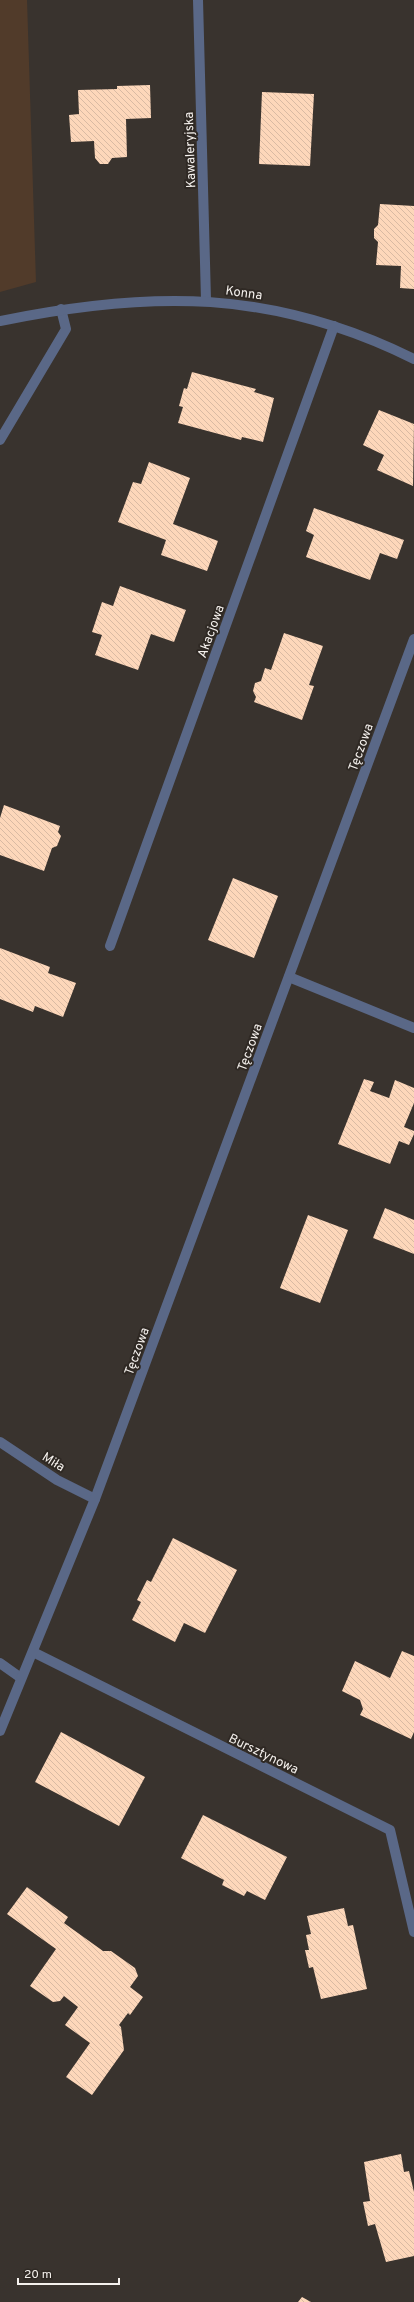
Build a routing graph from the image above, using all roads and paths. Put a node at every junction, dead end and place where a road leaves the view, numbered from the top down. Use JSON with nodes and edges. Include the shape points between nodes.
{"nodes":[{"id":1,"x":198,"y":0,"type":"edge"},
{"id":2,"x":206,"y":300,"type":"junction"},
{"id":3,"x":61,"y":309,"type":"junction"},
{"id":4,"x":0,"y":321,"type":"edge"},
{"id":5,"x":334,"y":326,"type":"junction"},
{"id":6,"x":414,"y":359,"type":"edge"},
{"id":7,"x":0,"y":440,"type":"edge"},
{"id":8,"x":414,"y":639,"type":"edge"},
{"id":9,"x":110,"y":946,"type":"dead end"},
{"id":10,"x":289,"y":977,"type":"junction"},
{"id":11,"x":414,"y":1028,"type":"edge"},
{"id":12,"x":0,"y":1442,"type":"edge"},
{"id":13,"x":95,"y":1499,"type":"junction"},
{"id":14,"x":33,"y":1652,"type":"junction"},
{"id":15,"x":0,"y":1663,"type":"edge"},
{"id":16,"x":21,"y":1678,"type":"junction"},
{"id":17,"x":0,"y":1731,"type":"edge"},
{"id":18,"x":414,"y":1932,"type":"edge"}],
"edges":[{"from":1,"to":2,"type":"street","name":"Kawaleryjska"},
{"from":2,"to":3,"type":"street","name":"Konna","via":[[154,300]]},
{"from":2,"to":5,"type":"street","name":"Konna","via":[[294,313]]},
{"from":3,"to":4,"type":"street","name":"Konna"},
{"from":3,"to":7,"type":"street","via":[[66,329]]},
{"from":5,"to":6,"type":"street","name":"Konna","via":[[387,345]]},
{"from":5,"to":9,"type":"street","name":"Akacjowa"},
{"from":8,"to":10,"type":"street","name":"Tęczowa"},
{"from":10,"to":11,"type":"street"},
{"from":10,"to":13,"type":"street","name":"Tęczowa"},
{"from":12,"to":13,"type":"street","name":"Miła","via":[[57,1480]]},
{"from":13,"to":14,"type":"street","name":"Tęczowa"},
{"from":14,"to":16,"type":"street","name":"Tęczowa"},
{"from":14,"to":18,"type":"street","name":"Bursztynowa","via":[[390,1830]]},
{"from":15,"to":16,"type":"street"},
{"from":16,"to":17,"type":"street","name":"Tęczowa"}]}
